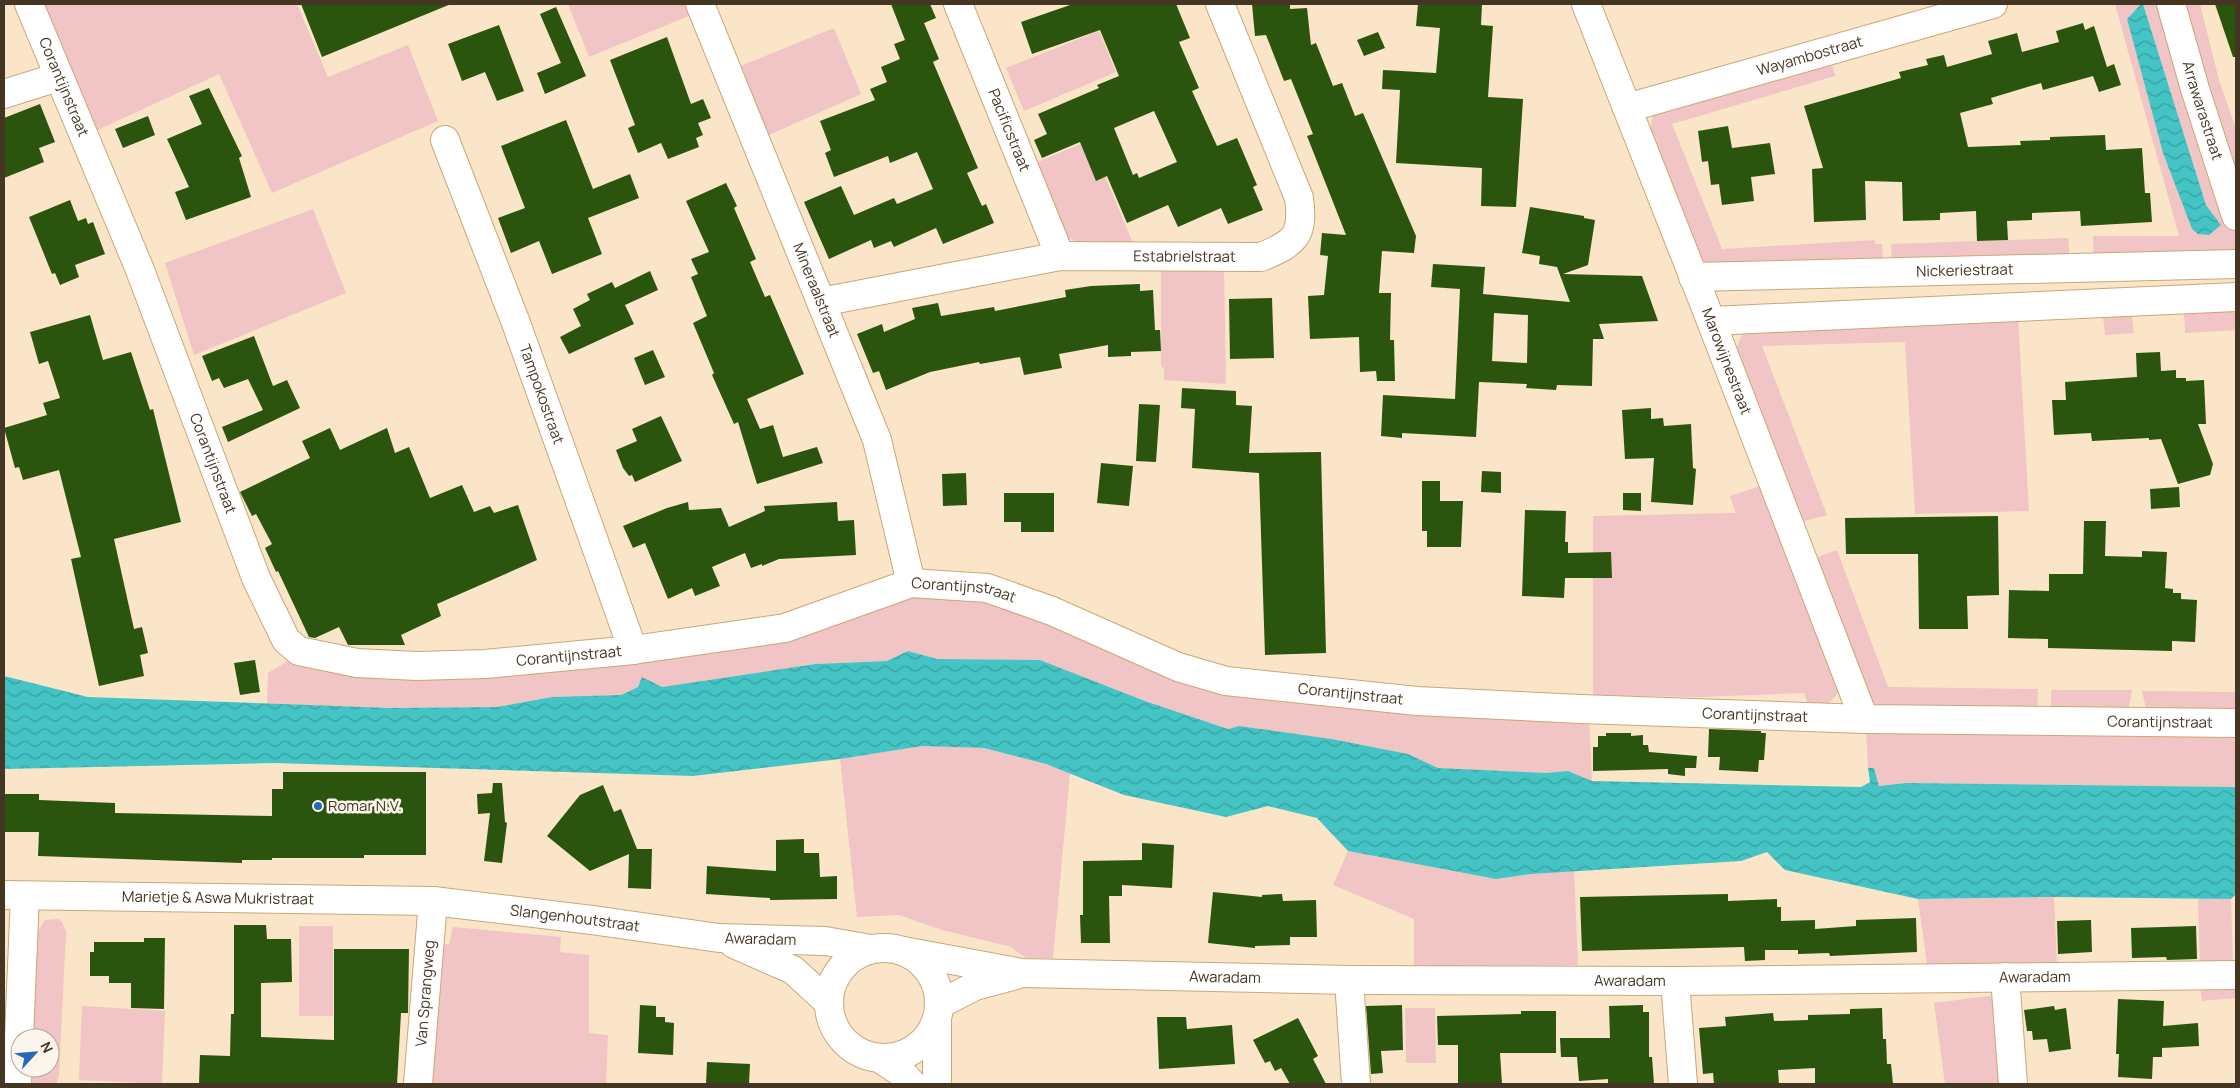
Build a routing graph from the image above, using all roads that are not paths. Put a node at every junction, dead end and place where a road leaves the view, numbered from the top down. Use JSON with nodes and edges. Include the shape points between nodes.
{"nodes":[{"id":1,"x":29,"y":4,"type":"edge"},
{"id":2,"x":700,"y":4,"type":"edge"},
{"id":3,"x":958,"y":4,"type":"edge"},
{"id":4,"x":1220,"y":4,"type":"edge"},
{"id":5,"x":1586,"y":4,"type":"edge"},
{"id":6,"x":1993,"y":4,"type":"edge"},
{"id":7,"x":2171,"y":4,"type":"edge"},
{"id":8,"x":58,"y":77,"type":"junction"},
{"id":9,"x":4,"y":94,"type":"edge"},
{"id":10,"x":1627,"y":108,"type":"junction"},
{"id":11,"x":445,"y":140,"type":"dead end"},
{"id":12,"x":2236,"y":216,"type":"edge"},
{"id":13,"x":1060,"y":256,"type":"junction"},
{"id":14,"x":2236,"y":264,"type":"edge"},
{"id":15,"x":1694,"y":276,"type":"junction"},
{"id":16,"x":2236,"y":297,"type":"edge"},
{"id":17,"x":820,"y":302,"type":"junction"},
{"id":18,"x":1711,"y":321,"type":"junction"},
{"id":19,"x":911,"y":584,"type":"junction"},
{"id":20,"x":633,"y":650,"type":"junction"},
{"id":21,"x":1864,"y":719,"type":"junction"},
{"id":22,"x":2236,"y":723,"type":"edge"},
{"id":23,"x":14,"y":896,"type":"edge"},
{"id":24,"x":433,"y":902,"type":"junction"},
{"id":25,"x":719,"y":938,"type":"junction"},
{"id":26,"x":871,"y":949,"type":"junction"},
{"id":27,"x":904,"y":951,"type":"junction"},
{"id":28,"x":1022,"y":973,"type":"junction"},
{"id":29,"x":2236,"y":975,"type":"edge"},
{"id":30,"x":2005,"y":977,"type":"junction"},
{"id":31,"x":1349,"y":980,"type":"junction"},
{"id":32,"x":1675,"y":981,"type":"junction"},
{"id":33,"x":829,"y":1003,"type":"junction"},
{"id":34,"x":938,"y":1013,"type":"junction"},
{"id":35,"x":881,"y":1058,"type":"junction"},
{"id":36,"x":17,"y":1084,"type":"edge"},
{"id":37,"x":418,"y":1084,"type":"edge"},
{"id":38,"x":912,"y":1084,"type":"edge"},
{"id":39,"x":937,"y":1084,"type":"edge"},
{"id":40,"x":1356,"y":1084,"type":"edge"},
{"id":41,"x":1683,"y":1084,"type":"edge"},
{"id":42,"x":2013,"y":1084,"type":"edge"}],
"edges":[{"from":1,"to":8,"type":"street","name":"Corantijnstraat"},
{"from":2,"to":17,"type":"street","name":"Mineraalstraat"},
{"from":3,"to":13,"type":"street","name":"Pacificstraat"},
{"from":4,"to":13,"type":"street","name":"Estabrielstraat","via":[[1299,198],[1302,219],[1295,239],[1261,257]]},
{"from":5,"to":10,"type":"street","name":"Marowijnestraat"},
{"from":6,"to":10,"type":"street","name":"Wayambostraat"},
{"from":7,"to":12,"type":"street","name":"Arrawarastraat"},
{"from":8,"to":9,"type":"street"},
{"from":8,"to":20,"type":"street","name":"Corantijnstraat","via":[[140,270],[256,578],[286,640],[299,651],[357,663],[417,666],[485,664]]},
{"from":10,"to":15,"type":"street","name":"Marowijnestraat"},
{"from":11,"to":20,"type":"street","name":"Tampokostraat","via":[[516,323]]},
{"from":13,"to":17,"type":"street","name":"Estabrielstraat"},
{"from":14,"to":15,"type":"street","name":"Nickeriestraat"},
{"from":15,"to":18,"type":"street","name":"Marowijnestraat"},
{"from":16,"to":18,"type":"street"},
{"from":17,"to":19,"type":"street","name":"Mineraalstraat","via":[[877,440]]},
{"from":18,"to":21,"type":"street","name":"Marowijnestraat"},
{"from":19,"to":20,"type":"street","name":"Corantijnstraat","via":[[786,628]]},
{"from":19,"to":21,"type":"street","name":"Corantijnstraat","via":[[987,588],[1052,611],[1178,667],[1226,681],[1417,701]]},
{"from":21,"to":22,"type":"street","name":"Corantijnstraat"},
{"from":23,"to":24,"type":"street","name":"Marietje & Aswa Mukristraat"},
{"from":23,"to":36,"type":"street"},
{"from":24,"to":25,"type":"street","name":"Slangenhoutstraat"},
{"from":24,"to":37,"type":"street","name":"Van Sprangweg"},
{"from":25,"to":26,"type":"street","name":"Awaradam","via":[[825,941]]},
{"from":25,"to":33,"type":"street","name":"Awaradam","via":[[793,970]]},
{"from":26,"to":27,"type":"street","via":[[887,947]]},
{"from":26,"to":33,"type":"street","via":[[854,956],[840,968],[832,985]]},
{"from":27,"to":28,"type":"street","name":"Awaradam"},
{"from":27,"to":34,"type":"street","via":[[918,959],[930,972],[938,987]]},
{"from":28,"to":31,"type":"street","name":"Awaradam"},
{"from":28,"to":34,"type":"street","name":"Awaradam","via":[[975,986]]},
{"from":29,"to":30,"type":"street","name":"Awaradam"},
{"from":30,"to":32,"type":"street","name":"Awaradam"},
{"from":30,"to":42,"type":"street"},
{"from":31,"to":32,"type":"street","name":"Awaradam"},
{"from":31,"to":40,"type":"street"},
{"from":32,"to":41,"type":"street"},
{"from":33,"to":35,"type":"street","via":[[839,1035],[864,1055]]},
{"from":34,"to":35,"type":"street","via":[[928,1037],[915,1050],[898,1057]]},
{"from":34,"to":39,"type":"street"},
{"from":35,"to":38,"type":"street"}]}
